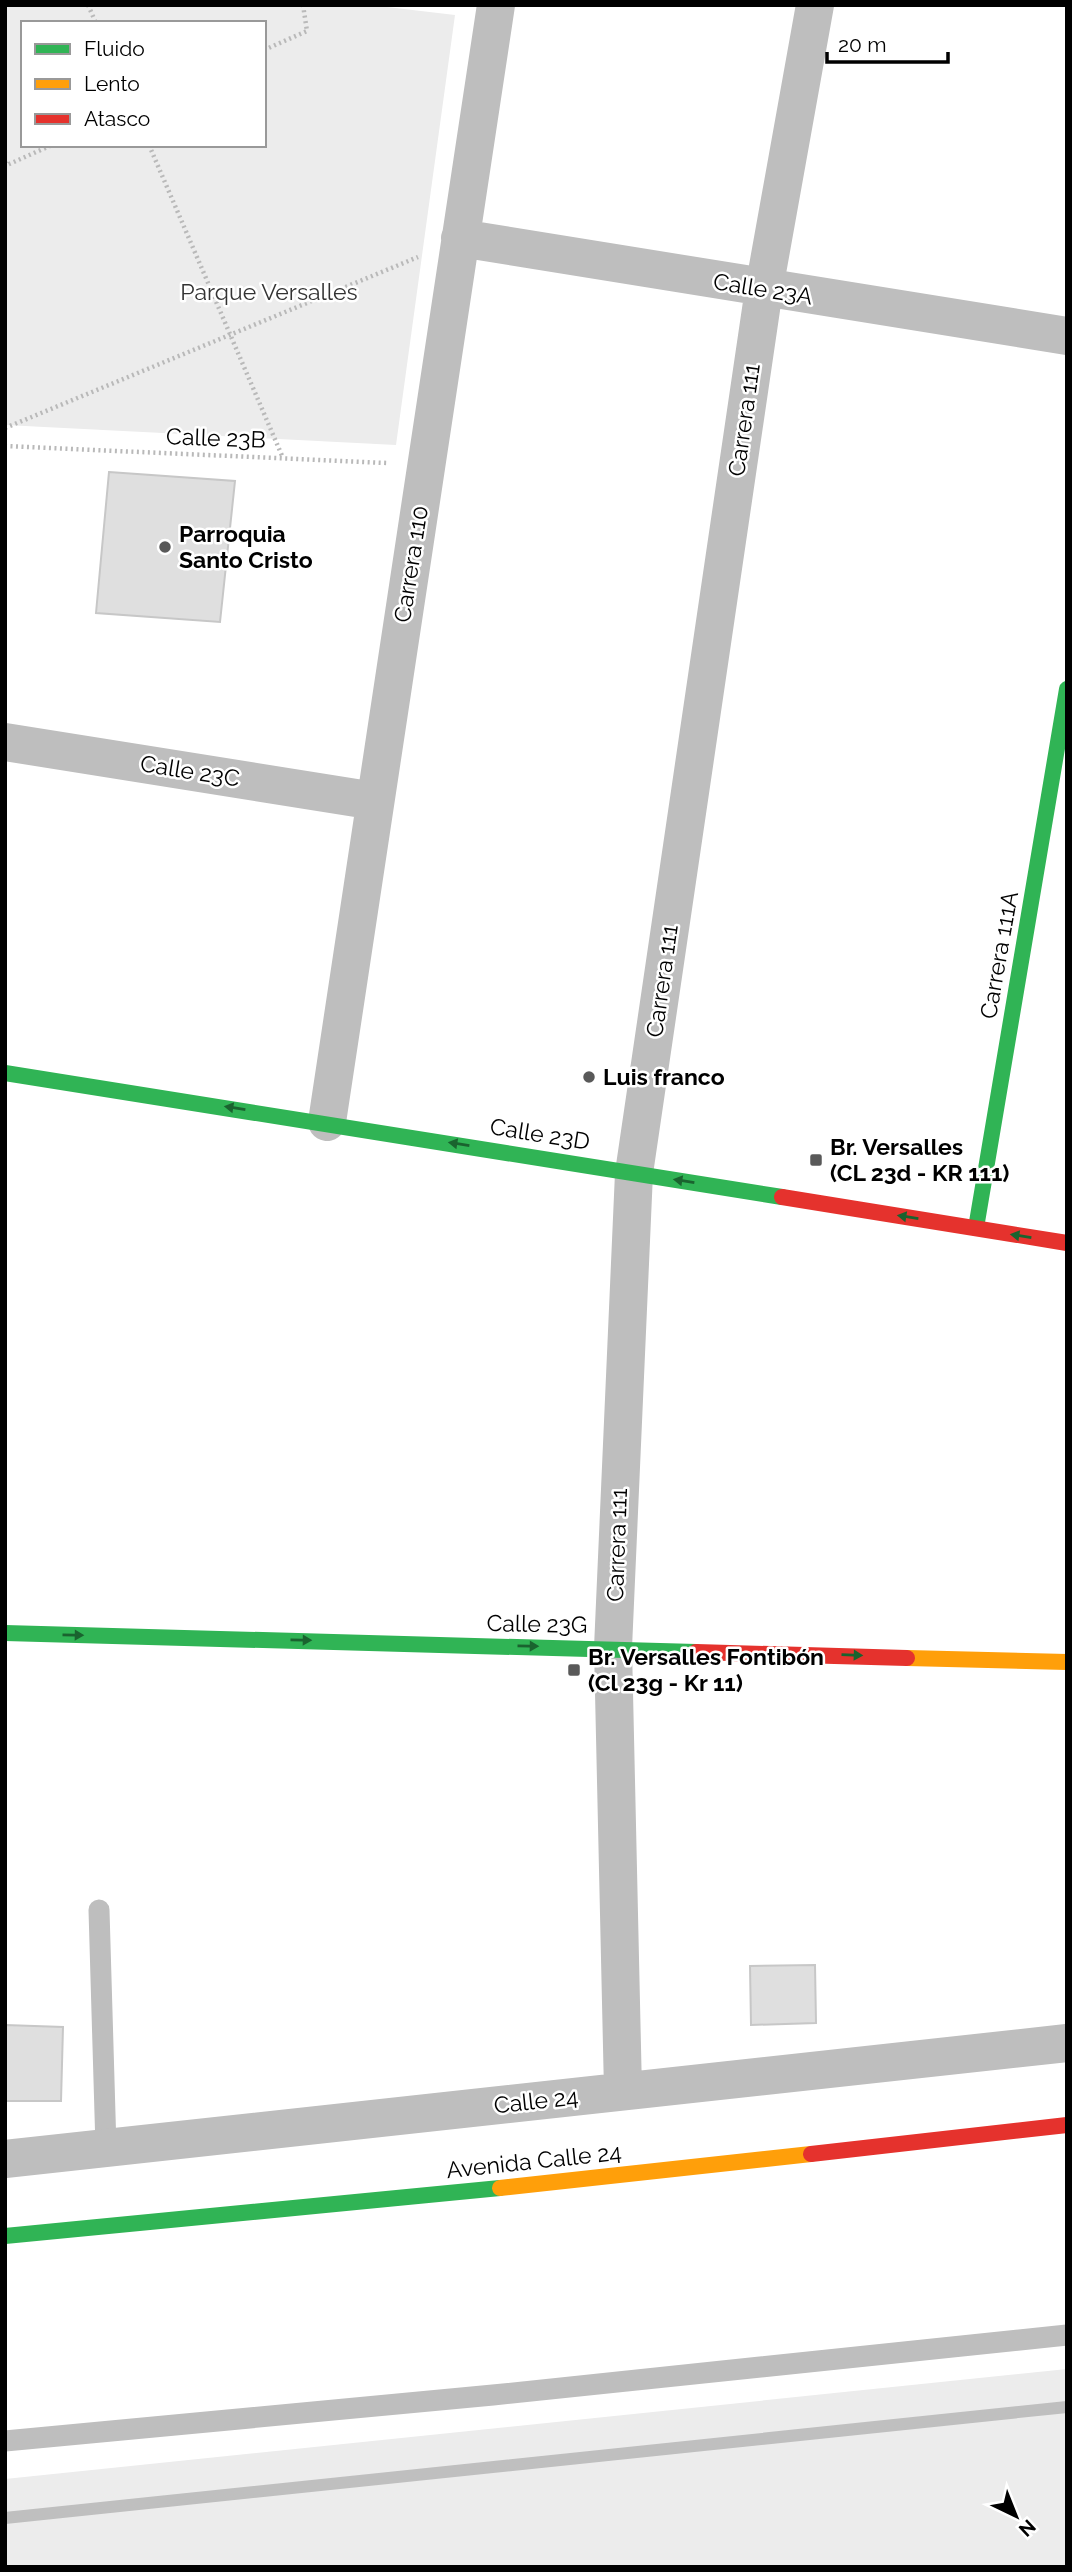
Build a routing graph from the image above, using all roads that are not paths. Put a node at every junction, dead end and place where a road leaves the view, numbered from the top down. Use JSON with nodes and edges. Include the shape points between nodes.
{"nodes":[{"id":1,"x":496,"y":5,"type":"edge"},
{"id":2,"x":815,"y":5,"type":"edge"},
{"id":3,"x":460,"y":238,"type":"junction"},
{"id":4,"x":764,"y":289,"type":"junction"},
{"id":5,"x":1067,"y":336,"type":"edge"},
{"id":6,"x":1067,"y":689,"type":"edge"},
{"id":7,"x":5,"y":742,"type":"edge"},
{"id":8,"x":375,"y":801,"type":"junction"},
{"id":9,"x":5,"y":1073,"type":"edge"},
{"id":10,"x":327,"y":1122,"type":"junction"},
{"id":11,"x":634,"y":1173,"type":"junction"},
{"id":12,"x":976,"y":1228,"type":"junction"},
{"id":13,"x":1067,"y":1243,"type":"edge"},
{"id":14,"x":5,"y":1633,"type":"edge"},
{"id":15,"x":613,"y":1648,"type":"junction"},
{"id":16,"x":1067,"y":1662,"type":"edge"},
{"id":17,"x":99,"y":1910,"type":"dead end"},
{"id":18,"x":1067,"y":2043,"type":"edge"},
{"id":19,"x":623,"y":2091,"type":"junction"},
{"id":20,"x":1067,"y":2125,"type":"edge"},
{"id":21,"x":106,"y":2148,"type":"junction"},
{"id":22,"x":5,"y":2159,"type":"edge"},
{"id":23,"x":5,"y":2236,"type":"edge"},
{"id":24,"x":1067,"y":2335,"type":"edge"},
{"id":25,"x":5,"y":2441,"type":"edge"}],
"edges":[{"from":1,"to":3,"type":"street","name":"Carrera 110"},
{"from":2,"to":4,"type":"street","name":"Carrera 111"},
{"from":3,"to":4,"type":"street","name":"Calle 23A"},
{"from":3,"to":8,"type":"street","name":"Carrera 110"},
{"from":4,"to":5,"type":"street","name":"Calle 23A"},
{"from":4,"to":11,"type":"street","name":"Carrera 111"},
{"from":6,"to":12,"type":"street","name":"Carrera 111A"},
{"from":7,"to":8,"type":"street","name":"Calle 23C"},
{"from":8,"to":10,"type":"street","name":"Carrera 110"},
{"from":10,"to":9,"type":"street","name":"Calle 23D","one_way":true},
{"from":11,"to":10,"type":"street","name":"Calle 23D","one_way":true},
{"from":12,"to":11,"type":"street","name":"Calle 23D","one_way":true},
{"from":11,"to":15,"type":"street","name":"Carrera 111"},
{"from":13,"to":12,"type":"street","name":"Calle 23D","one_way":true},
{"from":14,"to":15,"type":"street","name":"Calle 23G","one_way":true},
{"from":15,"to":16,"type":"street","name":"Calle 23G","one_way":true},
{"from":15,"to":19,"type":"street","name":"Carrera 111"},
{"from":17,"to":21,"type":"lane"},
{"from":18,"to":19,"type":"street","name":"Calle 24"},
{"from":19,"to":21,"type":"street","name":"Calle 24"},
{"from":20,"to":23,"type":"street","name":"Avenida Calle 24","via":[[623,2176]]},
{"from":21,"to":22,"type":"street","name":"Calle 24"},
{"from":24,"to":25,"type":"lane"}]}
